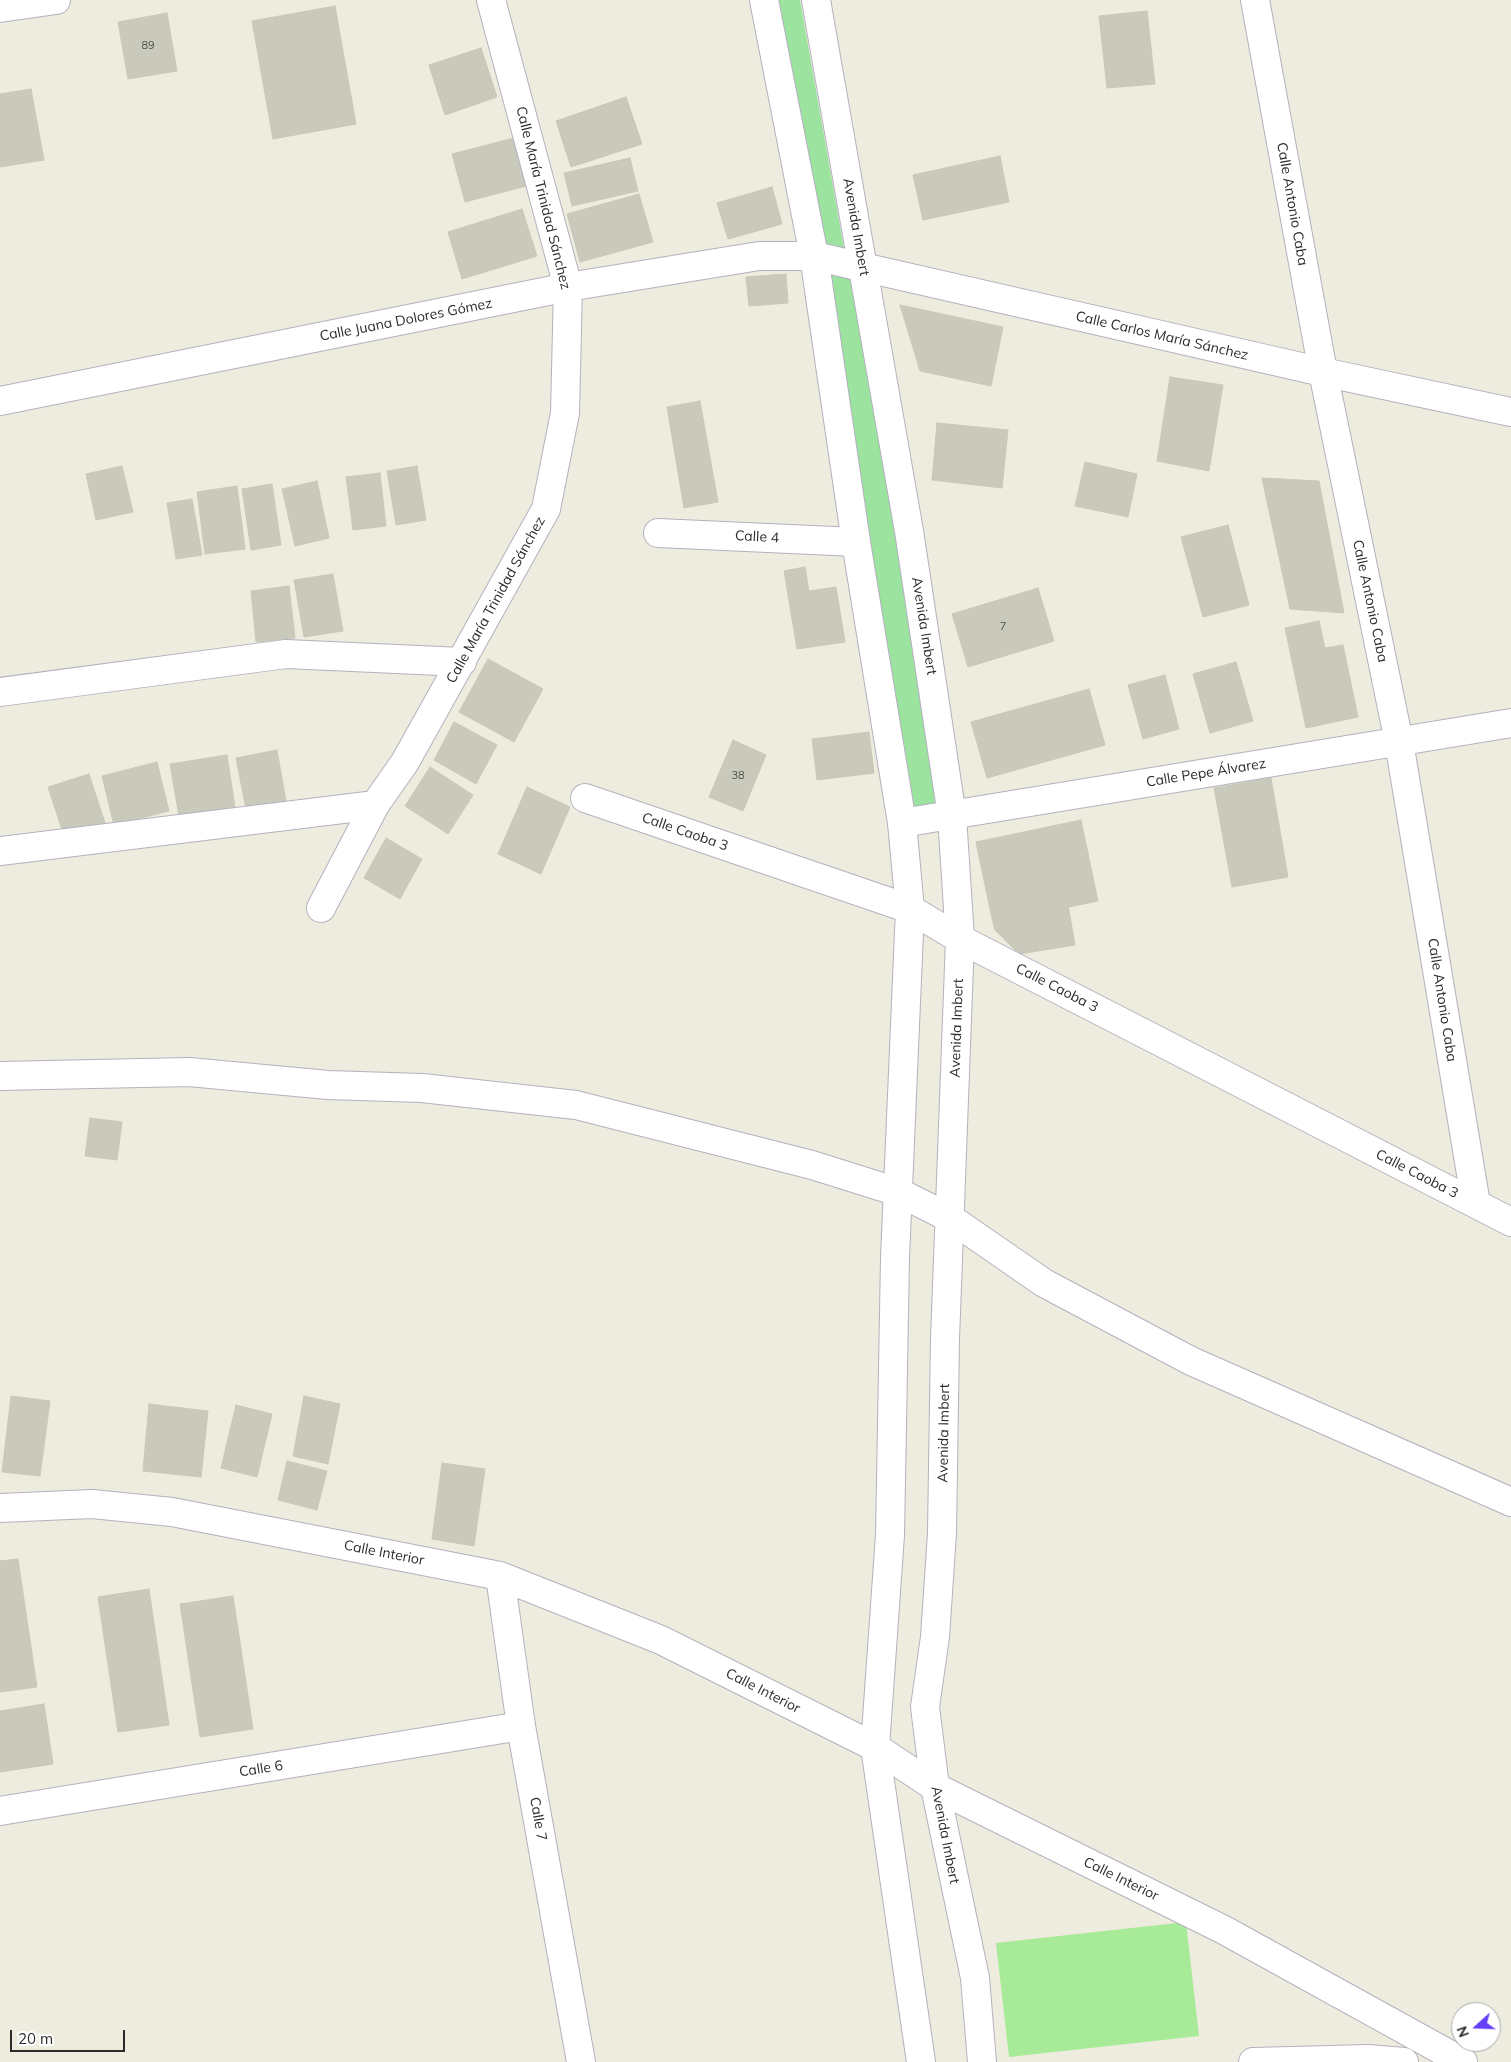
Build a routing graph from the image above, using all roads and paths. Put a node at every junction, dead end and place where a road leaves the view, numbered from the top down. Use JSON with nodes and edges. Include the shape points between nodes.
{"nodes":[{"id":1,"x":56,"y":0,"type":"edge"},
{"id":2,"x":491,"y":0,"type":"edge"},
{"id":3,"x":764,"y":0,"type":"edge"},
{"id":4,"x":816,"y":0,"type":"edge"},
{"id":5,"x":1255,"y":0,"type":"edge"},
{"id":6,"x":0,"y":8,"type":"edge"},
{"id":7,"x":814,"y":256,"type":"junction"},
{"id":8,"x":864,"y":268,"type":"junction"},
{"id":9,"x":568,"y":287,"type":"junction"},
{"id":10,"x":1323,"y":372,"type":"junction"},
{"id":11,"x":0,"y":400,"type":"edge"},
{"id":12,"x":1511,"y":412,"type":"edge"},
{"id":13,"x":658,"y":533,"type":"dead end"},
{"id":14,"x":856,"y":542,"type":"junction"},
{"id":15,"x":462,"y":662,"type":"junction"},
{"id":16,"x":0,"y":692,"type":"edge"},
{"id":17,"x":1511,"y":723,"type":"edge"},
{"id":18,"x":1399,"y":742,"type":"junction"},
{"id":19,"x":585,"y":798,"type":"dead end"},
{"id":20,"x":375,"y":805,"type":"junction"},
{"id":21,"x":952,"y":816,"type":"junction"},
{"id":22,"x":902,"y":822,"type":"junction"},
{"id":23,"x":0,"y":850,"type":"edge"},
{"id":24,"x":321,"y":908,"type":"dead end"},
{"id":25,"x":910,"y":909,"type":"junction"},
{"id":26,"x":960,"y":939,"type":"junction"},
{"id":27,"x":0,"y":1076,"type":"edge"},
{"id":28,"x":898,"y":1192,"type":"junction"},
{"id":29,"x":1476,"y":1204,"type":"junction"},
{"id":30,"x":950,"y":1218,"type":"junction"},
{"id":31,"x":1511,"y":1222,"type":"edge"},
{"id":32,"x":1511,"y":1502,"type":"edge"},
{"id":33,"x":0,"y":1508,"type":"edge"},
{"id":34,"x":500,"y":1576,"type":"junction"},
{"id":35,"x":521,"y":1726,"type":"junction"},
{"id":36,"x":875,"y":1747,"type":"junction"},
{"id":37,"x":935,"y":1787,"type":"junction"},
{"id":38,"x":0,"y":1811,"type":"edge"},
{"id":39,"x":581,"y":2062,"type":"edge"},
{"id":40,"x":921,"y":2062,"type":"edge"},
{"id":41,"x":982,"y":2062,"type":"edge"},
{"id":42,"x":1253,"y":2062,"type":"edge"},
{"id":43,"x":1404,"y":2062,"type":"edge"},
{"id":44,"x":1464,"y":2062,"type":"edge"}],
"edges":[{"from":1,"to":6,"type":"street"},
{"from":2,"to":9,"type":"street","name":"Calle María Trinidad Sánchez"},
{"from":3,"to":7,"type":"street"},
{"from":4,"to":8,"type":"street","name":"Avenida Imbert"},
{"from":5,"to":10,"type":"street","name":"Calle Antonio Caba"},
{"from":7,"to":8,"type":"street","name":"Calle Carlos María Sánchez"},
{"from":7,"to":9,"type":"street","name":"Calle Juana Dolores Gómez","via":[[759,256]]},
{"from":7,"to":14,"type":"street"},
{"from":8,"to":10,"type":"street","name":"Calle Carlos María Sánchez"},
{"from":8,"to":21,"type":"street","name":"Avenida Imbert","via":[[909,531]]},
{"from":9,"to":11,"type":"street","name":"Calle Juana Dolores Gómez"},
{"from":9,"to":15,"type":"street","name":"Calle María Trinidad Sánchez","via":[[565,413],[546,509]]},
{"from":10,"to":12,"type":"street","name":"Calle Carlos María Sánchez"},
{"from":10,"to":18,"type":"street","name":"Calle Antonio Caba"},
{"from":13,"to":14,"type":"street","name":"Calle 4"},
{"from":14,"to":22,"type":"street"},
{"from":15,"to":16,"type":"street","via":[[286,654]]},
{"from":15,"to":20,"type":"street","name":"Calle María Trinidad Sánchez","via":[[405,762]]},
{"from":17,"to":18,"type":"street","name":"Calle Pepe Álvarez"},
{"from":18,"to":21,"type":"street","name":"Calle Pepe Álvarez"},
{"from":18,"to":29,"type":"street","name":"Calle Antonio Caba"},
{"from":19,"to":25,"type":"street","name":"Calle Caoba 3"},
{"from":20,"to":23,"type":"street"},
{"from":20,"to":24,"type":"street","name":"Calle María Trinidad Sánchez"},
{"from":21,"to":22,"type":"street","name":"Calle Pepe Álvarez"},
{"from":21,"to":26,"type":"street","name":"Avenida Imbert"},
{"from":22,"to":25,"type":"street"},
{"from":25,"to":26,"type":"street","name":"Calle Caoba 3"},
{"from":25,"to":28,"type":"street"},
{"from":26,"to":29,"type":"street","name":"Calle Caoba 3"},
{"from":26,"to":30,"type":"street","name":"Avenida Imbert"},
{"from":27,"to":28,"type":"street","via":[[189,1072],[328,1085],[422,1088],[576,1106],[812,1165]]},
{"from":28,"to":30,"type":"street"},
{"from":28,"to":36,"type":"street","via":[[890,1535]]},
{"from":29,"to":31,"type":"street","name":"Calle Caoba 3"},
{"from":30,"to":32,"type":"street","via":[[1044,1283],[1191,1361]]},
{"from":30,"to":37,"type":"street","name":"Avenida Imbert","via":[[942,1533],[935,1637],[925,1707]]},
{"from":33,"to":34,"type":"street","name":"Calle Interior","via":[[92,1504],[172,1512]]},
{"from":34,"to":35,"type":"street","name":"Calle 7"},
{"from":34,"to":36,"type":"street","name":"Calle Interior","via":[[661,1640]]},
{"from":35,"to":38,"type":"street","name":"Calle 6"},
{"from":35,"to":39,"type":"street","name":"Calle 7"},
{"from":36,"to":37,"type":"street","name":"Calle Interior"},
{"from":36,"to":40,"type":"street"},
{"from":37,"to":41,"type":"street","name":"Avenida Imbert","via":[[975,1978]]},
{"from":37,"to":44,"type":"street","name":"Calle Interior","via":[[1224,1930]]},
{"from":42,"to":43,"type":"street","via":[[1368,2059]]}]}
